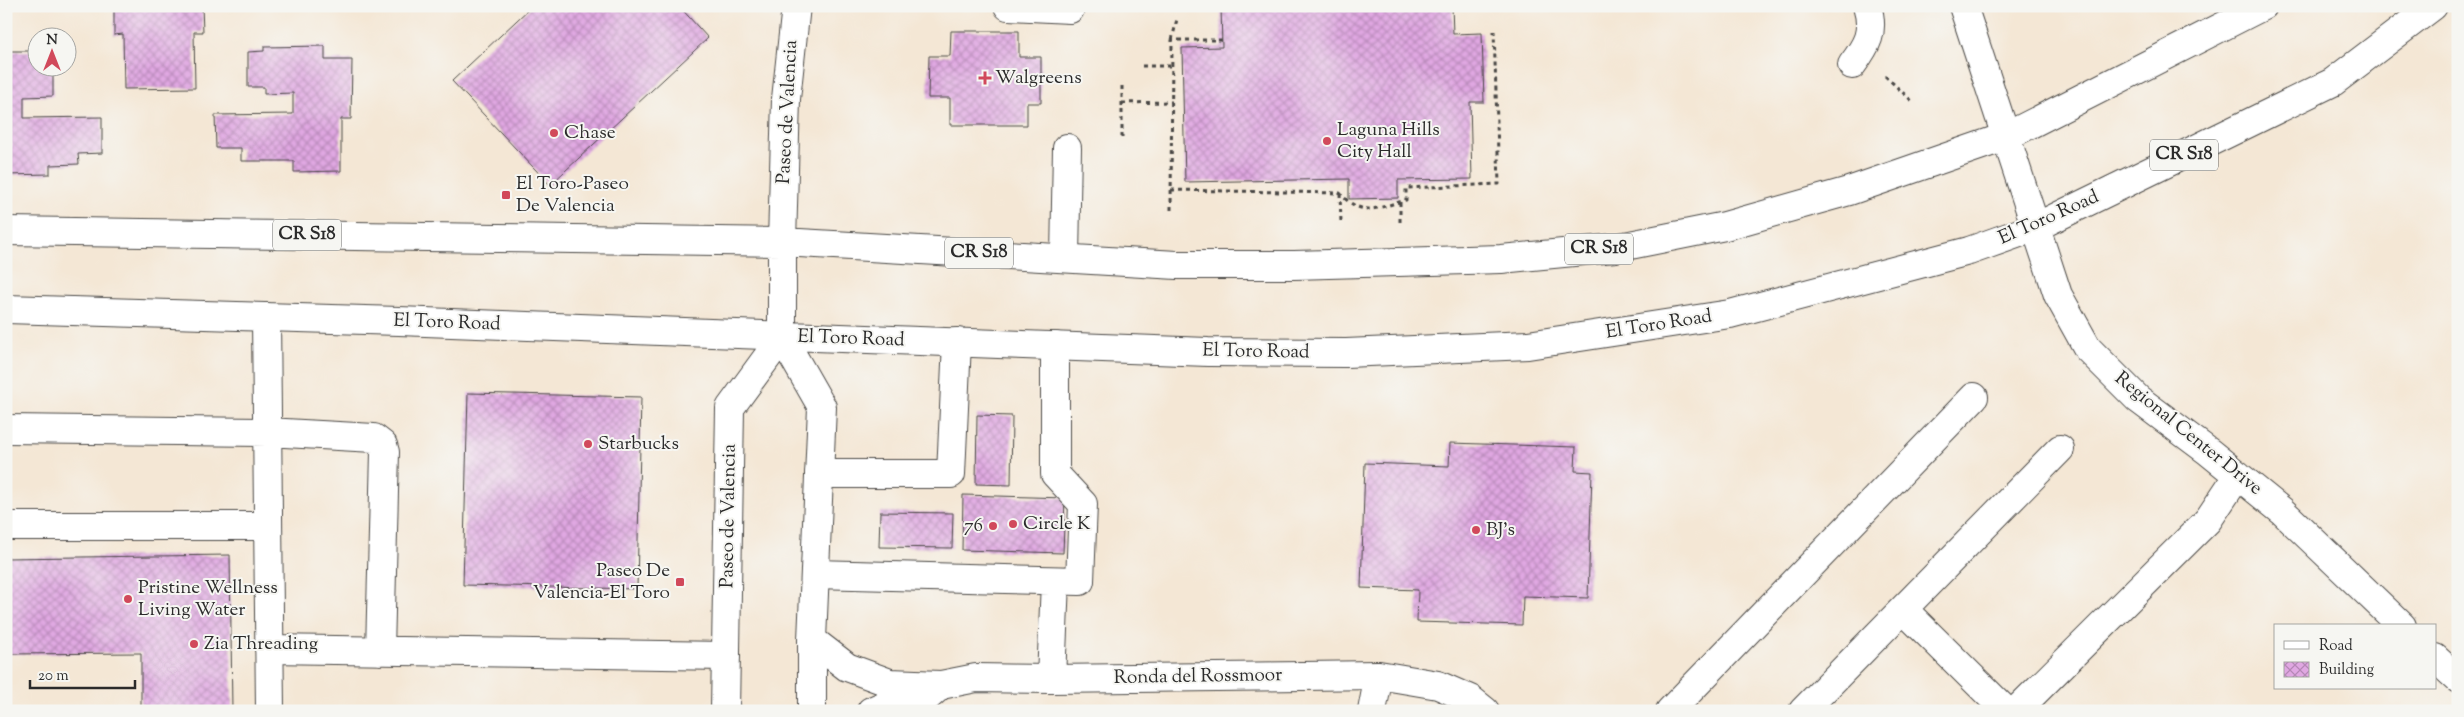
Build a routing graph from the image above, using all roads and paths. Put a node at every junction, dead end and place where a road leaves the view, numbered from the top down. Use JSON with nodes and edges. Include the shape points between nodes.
{"nodes":[{"id":1,"x":796,"y":6,"type":"edge"},
{"id":2,"x":1008,"y":6,"type":"edge"},
{"id":3,"x":1867,"y":6,"type":"edge"},
{"id":4,"x":1963,"y":6,"type":"edge"},
{"id":5,"x":2263,"y":6,"type":"edge"},
{"id":6,"x":2433,"y":6,"type":"edge"},
{"id":7,"x":1070,"y":10,"type":"dead end"},
{"id":8,"x":1177,"y":19,"type":"dead end"},
{"id":9,"x":1494,"y":30,"type":"dead end"},
{"id":10,"x":1172,"y":40,"type":"junction"},
{"id":11,"x":1222,"y":40,"type":"dead end"},
{"id":12,"x":1856,"y":59,"type":"joint"},
{"id":13,"x":1142,"y":66,"type":"dead end"},
{"id":14,"x":1172,"y":66,"type":"junction"},
{"id":15,"x":1122,"y":84,"type":"dead end"},
{"id":16,"x":1912,"y":101,"type":"dead end"},
{"id":17,"x":1172,"y":102,"type":"junction"},
{"id":18,"x":1122,"y":103,"type":"junction"},
{"id":19,"x":2005,"y":137,"type":"junction"},
{"id":20,"x":1122,"y":138,"type":"dead end"},
{"id":21,"x":1067,"y":148,"type":"dead end"},
{"id":22,"x":1171,"y":190,"type":"junction"},
{"id":23,"x":1340,"y":193,"type":"junction"},
{"id":24,"x":1400,"y":202,"type":"junction"},
{"id":25,"x":1171,"y":210,"type":"dead end"},
{"id":26,"x":1341,"y":223,"type":"dead end"},
{"id":27,"x":1400,"y":223,"type":"dead end"},
{"id":28,"x":2036,"y":227,"type":"junction"},
{"id":29,"x":6,"y":231,"type":"edge"},
{"id":30,"x":782,"y":242,"type":"junction"},
{"id":31,"x":1065,"y":258,"type":"junction"},
{"id":32,"x":6,"y":309,"type":"edge"},
{"id":33,"x":266,"y":317,"type":"junction"},
{"id":34,"x":782,"y":337,"type":"junction"},
{"id":35,"x":957,"y":342,"type":"junction"},
{"id":36,"x":1055,"y":346,"type":"junction"},
{"id":37,"x":1974,"y":397,"type":"dead end"},
{"id":38,"x":6,"y":429,"type":"edge"},
{"id":39,"x":266,"y":432,"type":"junction"},
{"id":40,"x":2060,"y":449,"type":"dead end"},
{"id":41,"x":819,"y":474,"type":"junction"},
{"id":42,"x":2238,"y":475,"type":"junction"},
{"id":43,"x":6,"y":526,"type":"edge"},
{"id":44,"x":268,"y":526,"type":"junction"},
{"id":45,"x":815,"y":574,"type":"junction"},
{"id":46,"x":1055,"y":581,"type":"junction"},
{"id":47,"x":1903,"y":609,"type":"junction"},
{"id":48,"x":2400,"y":624,"type":"edge"},
{"id":49,"x":812,"y":640,"type":"junction"},
{"id":50,"x":270,"y":650,"type":"junction"},
{"id":51,"x":380,"y":651,"type":"junction"},
{"id":52,"x":726,"y":656,"type":"junction"},
{"id":53,"x":2436,"y":659,"type":"edge"},
{"id":54,"x":1379,"y":675,"type":"junction"},
{"id":55,"x":1051,"y":679,"type":"junction"},
{"id":56,"x":2458,"y":679,"type":"edge"},
{"id":57,"x":941,"y":685,"type":"junction"},
{"id":58,"x":917,"y":708,"type":"edge"},
{"id":59,"x":270,"y":711,"type":"edge"},
{"id":60,"x":726,"y":711,"type":"edge"},
{"id":61,"x":812,"y":711,"type":"edge"},
{"id":62,"x":871,"y":711,"type":"edge"},
{"id":63,"x":1372,"y":711,"type":"edge"},
{"id":64,"x":1485,"y":711,"type":"edge"},
{"id":65,"x":1670,"y":711,"type":"edge"},
{"id":66,"x":1803,"y":711,"type":"edge"},
{"id":67,"x":2006,"y":711,"type":"edge"},
{"id":68,"x":2016,"y":711,"type":"edge"}],
"edges":[{"from":1,"to":30,"type":"main road","name":"Paseo de Valencia","via":[[786,99]]},
{"from":2,"to":7,"type":"main road"},
{"from":3,"to":12,"type":"main road","via":[[1871,18],[1868,44]]},
{"from":4,"to":19,"type":"main road","name":"Regional Center Drive"},
{"from":5,"to":19,"type":"main road","number":"CR S18"},
{"from":6,"to":28,"type":"main road","name":"El Toro Road","number":"CR S18","via":[[2333,82]]},
{"from":8,"to":10,"type":"path"},
{"from":9,"to":24,"type":"path","via":[[1499,184],[1406,188],[1406,200]]},
{"from":10,"to":11,"type":"path"},
{"from":10,"to":14,"type":"path"},
{"from":12,"to":16,"type":"path"},
{"from":13,"to":14,"type":"path"},
{"from":14,"to":17,"type":"path"},
{"from":15,"to":18,"type":"path"},
{"from":17,"to":18,"type":"path"},
{"from":17,"to":22,"type":"path"},
{"from":18,"to":20,"type":"path"},
{"from":19,"to":28,"type":"main road","name":"Regional Center Drive"},
{"from":19,"to":31,"type":"main road","number":"CR S18","via":[[1848,191],[1725,226],[1616,248],[1501,259],[1294,265],[1177,265]]},
{"from":21,"to":31,"type":"main road"},
{"from":22,"to":23,"type":"path"},
{"from":22,"to":25,"type":"path"},
{"from":23,"to":24,"type":"path","via":[[1349,203],[1370,211]]},
{"from":23,"to":26,"type":"path"},
{"from":24,"to":27,"type":"path"},
{"from":28,"to":36,"type":"main road","name":"El Toro Road","number":"CR S18","via":[[1969,251],[1730,314],[1528,345],[1346,353]]},
{"from":28,"to":42,"type":"main road","name":"Regional Center Drive","via":[[2061,304],[2088,349],[2138,399]]},
{"from":29,"to":30,"type":"main road","number":"CR S18"},
{"from":30,"to":31,"type":"main road","number":"CR S18"},
{"from":30,"to":34,"type":"main road","name":"Paseo de Valencia"},
{"from":32,"to":33,"type":"main road","name":"El Toro Road","number":"CR S18"},
{"from":33,"to":34,"type":"main road","name":"El Toro Road","number":"CR S18"},
{"from":33,"to":39,"type":"main road"},
{"from":34,"to":35,"type":"main road","name":"El Toro Road","number":"CR S18"},
{"from":34,"to":41,"type":"main road","name":"Paseo de Valencia","via":[[822,407]]},
{"from":34,"to":52,"type":"main road","name":"Paseo de Valencia","via":[[730,408]]},
{"from":35,"to":36,"type":"main road","name":"El Toro Road","number":"CR S18"},
{"from":35,"to":41,"type":"main road","via":[[951,474]]},
{"from":36,"to":46,"type":"main road","via":[[1055,474],[1083,504],[1080,581]]},
{"from":37,"to":65,"type":"main road"},
{"from":38,"to":39,"type":"main road"},
{"from":39,"to":44,"type":"main road"},
{"from":39,"to":51,"type":"main road","via":[[374,438],[383,444]]},
{"from":40,"to":47,"type":"main road"},
{"from":41,"to":45,"type":"main road","name":"Paseo de Valencia"},
{"from":42,"to":48,"type":"main road","name":"Regional Center Drive","via":[[2282,510]]},
{"from":42,"to":68,"type":"main road","via":[[2208,520]]},
{"from":43,"to":44,"type":"main road"},
{"from":44,"to":50,"type":"main road"},
{"from":45,"to":46,"type":"main road"},
{"from":45,"to":49,"type":"main road","name":"Paseo de Valencia"},
{"from":46,"to":55,"type":"main road"},
{"from":47,"to":66,"type":"main road"},
{"from":47,"to":67,"type":"main road"},
{"from":49,"to":57,"type":"main road","via":[[847,667],[890,683]]},
{"from":49,"to":61,"type":"main road","name":"Paseo de Valencia"},
{"from":50,"to":51,"type":"main road"},
{"from":50,"to":59,"type":"main road"},
{"from":51,"to":52,"type":"main road"},
{"from":52,"to":60,"type":"main road","name":"Paseo de Valencia"},
{"from":53,"to":56,"type":"main road"},
{"from":54,"to":55,"type":"main road","name":"Ronda del Rossmoor"},
{"from":54,"to":63,"type":"main road"},
{"from":54,"to":64,"type":"main road","name":"Ronda del Rossmoor","via":[[1438,685],[1470,699]]},
{"from":55,"to":57,"type":"main road","name":"Ronda del Rossmoor","via":[[976,678]]},
{"from":57,"to":58,"type":"main road","name":"Ronda del Rossmoor"},
{"from":58,"to":62,"type":"main road","via":[[886,704]]}]}
